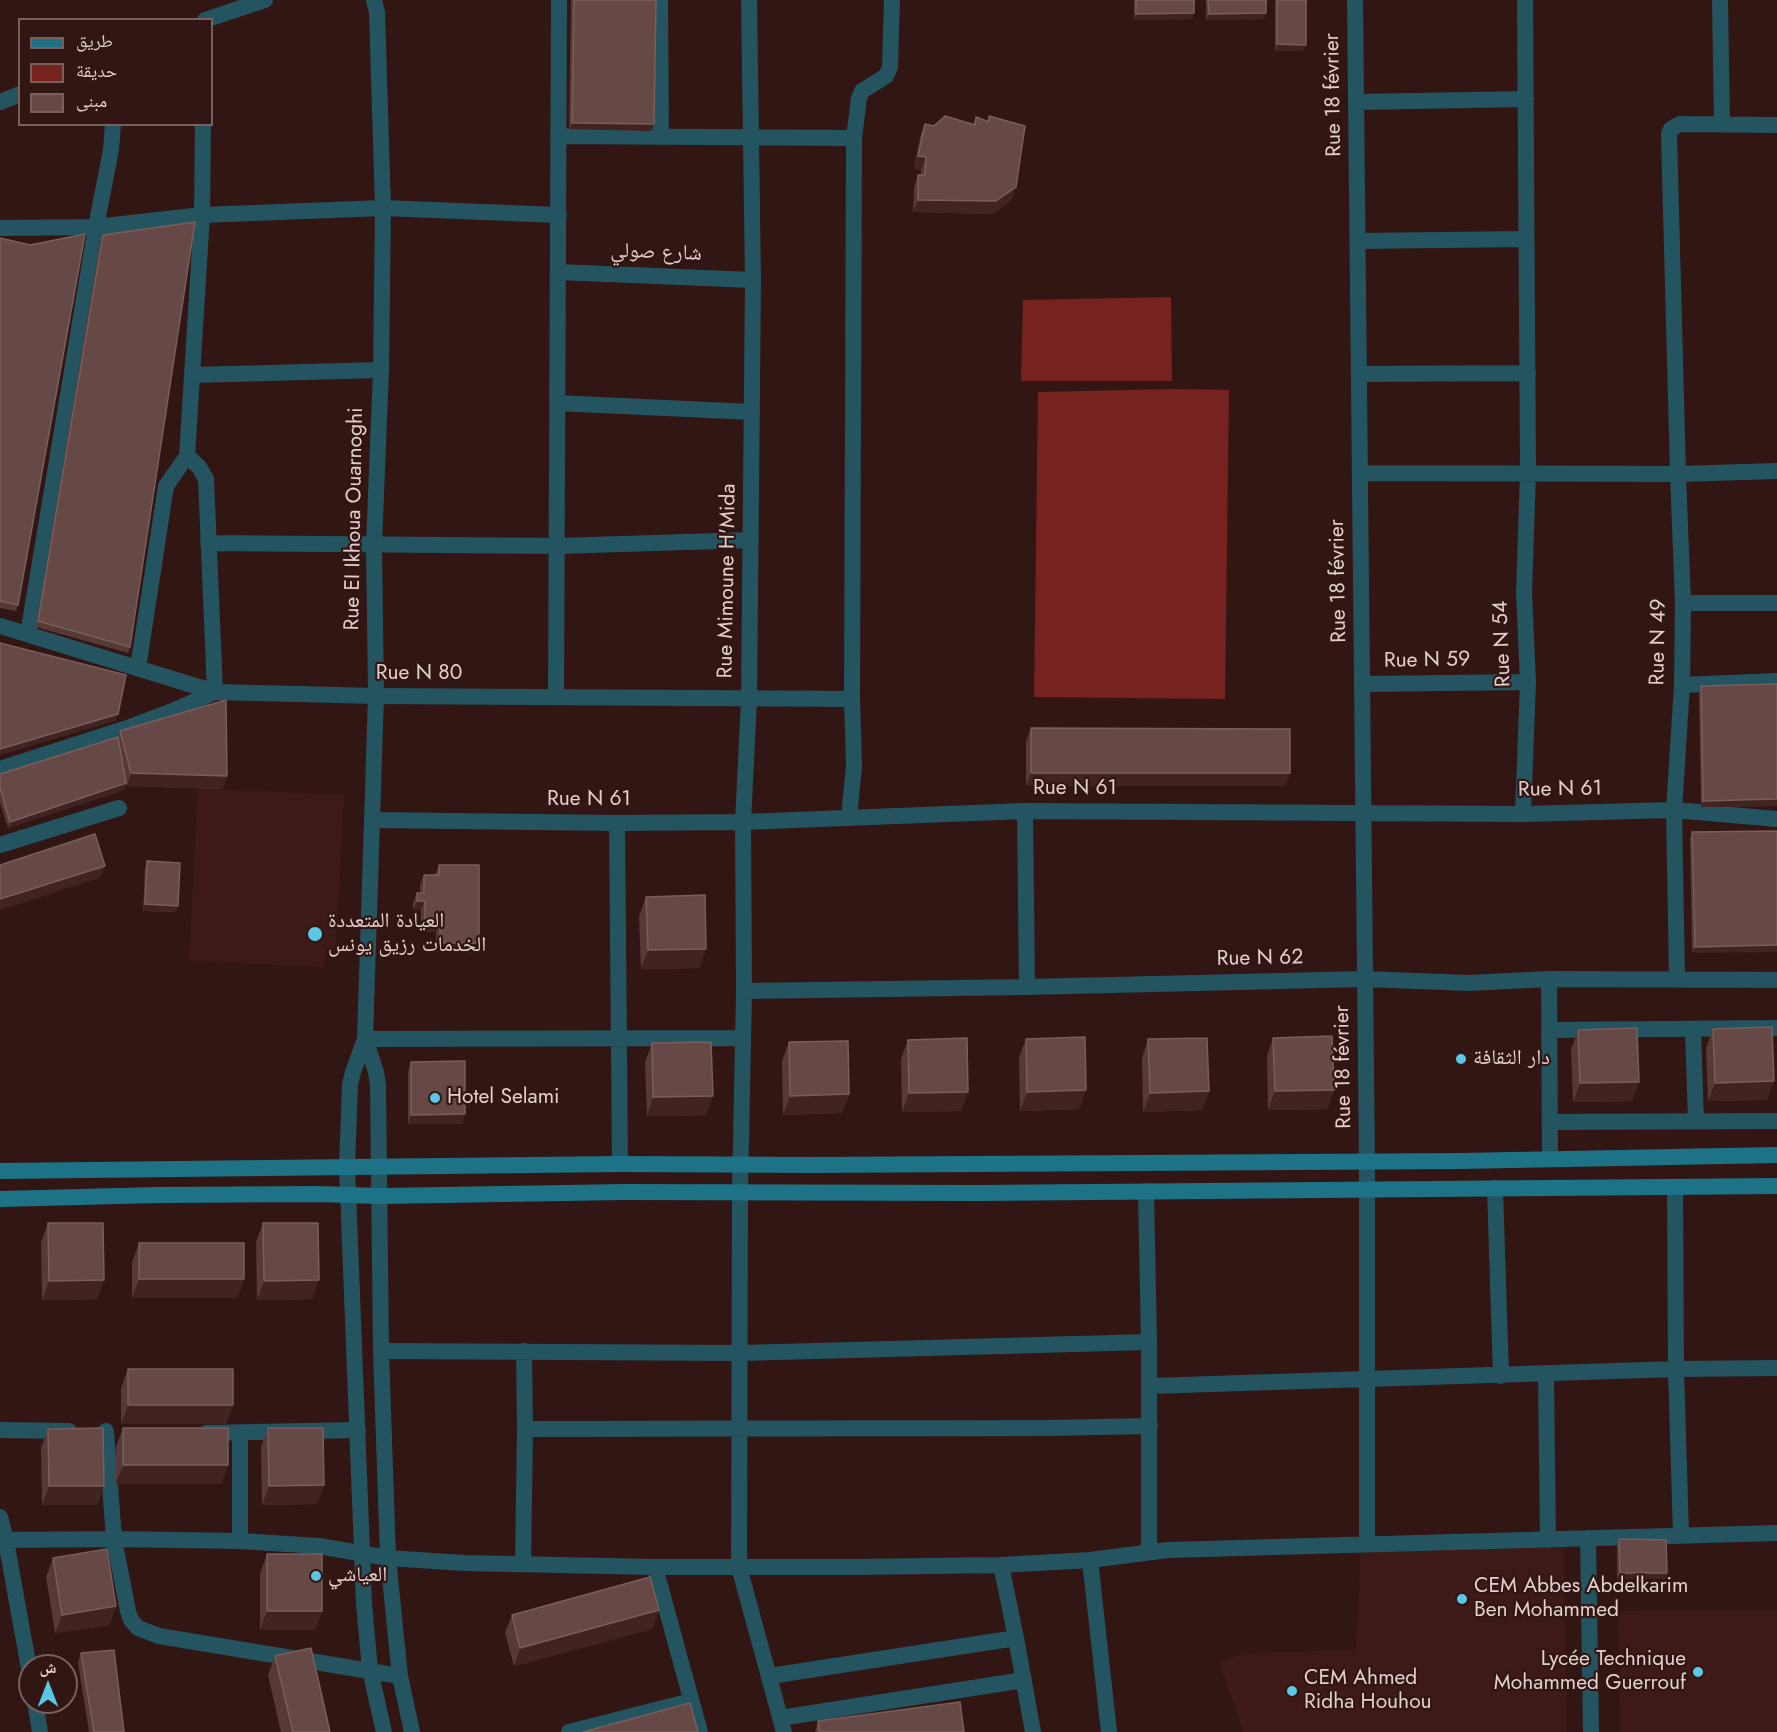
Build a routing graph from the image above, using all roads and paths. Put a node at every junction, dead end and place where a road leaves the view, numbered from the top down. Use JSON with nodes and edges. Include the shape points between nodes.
{"nodes":[{"id":1,"x":265,"y":0,"type":"edge"},
{"id":2,"x":374,"y":0,"type":"edge"},
{"id":3,"x":559,"y":0,"type":"edge"},
{"id":4,"x":660,"y":0,"type":"edge"},
{"id":5,"x":749,"y":0,"type":"edge"},
{"id":6,"x":892,"y":0,"type":"edge"},
{"id":7,"x":1355,"y":0,"type":"edge"},
{"id":8,"x":1525,"y":0,"type":"edge"},
{"id":9,"x":1720,"y":0,"type":"edge"},
{"id":10,"x":211,"y":18,"type":"edge"},
{"id":11,"x":18,"y":95,"type":"edge"},
{"id":12,"x":1526,"y":99,"type":"junction"},
{"id":13,"x":0,"y":102,"type":"edge"},
{"id":14,"x":1356,"y":102,"type":"junction"},
{"id":15,"x":1722,"y":123,"type":"junction"},
{"id":16,"x":1777,"y":125,"type":"edge"},
{"id":17,"x":113,"y":126,"type":"edge"},
{"id":18,"x":203,"y":126,"type":"edge"},
{"id":19,"x":559,"y":136,"type":"junction"},
{"id":20,"x":661,"y":137,"type":"junction"},
{"id":21,"x":751,"y":138,"type":"junction"},
{"id":22,"x":854,"y":138,"type":"junction"},
{"id":23,"x":383,"y":208,"type":"junction"},
{"id":24,"x":202,"y":215,"type":"junction"},
{"id":25,"x":559,"y":215,"type":"junction"},
{"id":26,"x":96,"y":227,"type":"junction"},
{"id":27,"x":0,"y":228,"type":"edge"},
{"id":28,"x":1526,"y":239,"type":"junction"},
{"id":29,"x":1358,"y":241,"type":"junction"},
{"id":30,"x":558,"y":272,"type":"junction"},
{"id":31,"x":753,"y":280,"type":"junction"},
{"id":32,"x":381,"y":370,"type":"junction"},
{"id":33,"x":1527,"y":373,"type":"junction"},
{"id":34,"x":1359,"y":374,"type":"junction"},
{"id":35,"x":192,"y":375,"type":"junction"},
{"id":36,"x":557,"y":403,"type":"junction"},
{"id":37,"x":752,"y":412,"type":"junction"},
{"id":38,"x":187,"y":456,"type":"junction"},
{"id":39,"x":1777,"y":471,"type":"edge"},
{"id":40,"x":1528,"y":472,"type":"junction"},
{"id":41,"x":1360,"y":473,"type":"junction"},
{"id":42,"x":1677,"y":474,"type":"junction"},
{"id":43,"x":751,"y":540,"type":"junction"},
{"id":44,"x":208,"y":543,"type":"junction"},
{"id":45,"x":374,"y":545,"type":"junction"},
{"id":46,"x":557,"y":546,"type":"junction"},
{"id":47,"x":1683,"y":603,"type":"junction"},
{"id":48,"x":1777,"y":603,"type":"edge"},
{"id":49,"x":0,"y":626,"type":"edge"},
{"id":50,"x":28,"y":634,"type":"junction"},
{"id":51,"x":138,"y":668,"type":"junction"},
{"id":52,"x":1777,"y":681,"type":"edge"},
{"id":53,"x":1528,"y":682,"type":"junction"},
{"id":54,"x":1362,"y":684,"type":"junction"},
{"id":55,"x":1682,"y":685,"type":"junction"},
{"id":56,"x":215,"y":692,"type":"junction"},
{"id":57,"x":376,"y":696,"type":"junction"},
{"id":58,"x":556,"y":696,"type":"junction"},
{"id":59,"x":852,"y":699,"type":"junction"},
{"id":60,"x":749,"y":700,"type":"junction"},
{"id":61,"x":0,"y":769,"type":"edge"},
{"id":62,"x":119,"y":808,"type":"dead end"},
{"id":63,"x":1674,"y":810,"type":"junction"},
{"id":64,"x":1025,"y":811,"type":"junction"},
{"id":65,"x":1364,"y":814,"type":"junction"},
{"id":66,"x":1523,"y":814,"type":"junction"},
{"id":67,"x":849,"y":818,"type":"junction"},
{"id":68,"x":1777,"y":819,"type":"edge"},
{"id":69,"x":372,"y":820,"type":"junction"},
{"id":70,"x":743,"y":822,"type":"junction"},
{"id":71,"x":617,"y":823,"type":"junction"},
{"id":72,"x":0,"y":843,"type":"edge"},
{"id":73,"x":1365,"y":979,"type":"junction"},
{"id":74,"x":1549,"y":979,"type":"junction"},
{"id":75,"x":1677,"y":979,"type":"junction"},
{"id":76,"x":1777,"y":980,"type":"edge"},
{"id":77,"x":1027,"y":987,"type":"junction"},
{"id":78,"x":744,"y":991,"type":"junction"},
{"id":79,"x":1777,"y":1028,"type":"edge"},
{"id":80,"x":1550,"y":1030,"type":"junction"},
{"id":81,"x":1693,"y":1030,"type":"junction"},
{"id":82,"x":619,"y":1037,"type":"junction"},
{"id":83,"x":743,"y":1038,"type":"junction"},
{"id":84,"x":365,"y":1039,"type":"junction"},
{"id":85,"x":1696,"y":1121,"type":"junction"},
{"id":86,"x":1777,"y":1121,"type":"edge"},
{"id":87,"x":1550,"y":1122,"type":"junction"},
{"id":88,"x":1777,"y":1155,"type":"edge"},
{"id":89,"x":1550,"y":1158,"type":"junction"},
{"id":90,"x":1367,"y":1162,"type":"junction"},
{"id":91,"x":741,"y":1163,"type":"junction"},
{"id":92,"x":620,"y":1164,"type":"junction"},
{"id":93,"x":347,"y":1166,"type":"junction"},
{"id":94,"x":380,"y":1167,"type":"junction"},
{"id":95,"x":157,"y":1169,"type":"junction"},
{"id":96,"x":0,"y":1171,"type":"edge"},
{"id":97,"x":1777,"y":1186,"type":"edge"},
{"id":98,"x":1675,"y":1187,"type":"junction"},
{"id":99,"x":1367,"y":1188,"type":"junction"},
{"id":100,"x":1495,"y":1188,"type":"junction"},
{"id":101,"x":1146,"y":1191,"type":"junction"},
{"id":102,"x":740,"y":1192,"type":"junction"},
{"id":103,"x":158,"y":1195,"type":"junction"},
{"id":104,"x":348,"y":1195,"type":"junction"},
{"id":105,"x":380,"y":1196,"type":"junction"},
{"id":106,"x":0,"y":1199,"type":"edge"},
{"id":107,"x":1149,"y":1342,"type":"junction"},
{"id":108,"x":381,"y":1351,"type":"junction"},
{"id":109,"x":524,"y":1351,"type":"junction"},
{"id":110,"x":741,"y":1353,"type":"junction"},
{"id":111,"x":1777,"y":1368,"type":"edge"},
{"id":112,"x":1676,"y":1369,"type":"junction"},
{"id":113,"x":1546,"y":1374,"type":"junction"},
{"id":114,"x":1501,"y":1376,"type":"junction"},
{"id":115,"x":1366,"y":1380,"type":"junction"},
{"id":116,"x":1150,"y":1386,"type":"junction"},
{"id":117,"x":1150,"y":1426,"type":"junction"},
{"id":118,"x":525,"y":1429,"type":"junction"},
{"id":119,"x":0,"y":1430,"type":"edge"},
{"id":120,"x":739,"y":1430,"type":"junction"},
{"id":121,"x":358,"y":1431,"type":"junction"},
{"id":122,"x":184,"y":1433,"type":"edge"},
{"id":123,"x":240,"y":1434,"type":"junction"},
{"id":124,"x":0,"y":1517,"type":"edge"},
{"id":125,"x":1777,"y":1533,"type":"edge"},
{"id":126,"x":1681,"y":1535,"type":"junction"},
{"id":127,"x":1588,"y":1538,"type":"junction"},
{"id":128,"x":114,"y":1539,"type":"junction"},
{"id":129,"x":3,"y":1540,"type":"edge"},
{"id":130,"x":1548,"y":1540,"type":"junction"},
{"id":131,"x":240,"y":1541,"type":"junction"},
{"id":132,"x":1367,"y":1544,"type":"junction"},
{"id":133,"x":1149,"y":1552,"type":"junction"},
{"id":134,"x":361,"y":1554,"type":"junction"},
{"id":135,"x":387,"y":1558,"type":"junction"},
{"id":136,"x":1090,"y":1560,"type":"junction"},
{"id":137,"x":523,"y":1564,"type":"junction"},
{"id":138,"x":1001,"y":1565,"type":"junction"},
{"id":139,"x":656,"y":1567,"type":"junction"},
{"id":140,"x":739,"y":1567,"type":"junction"},
{"id":141,"x":1016,"y":1638,"type":"junction"},
{"id":142,"x":26,"y":1654,"type":"edge"},
{"id":143,"x":370,"y":1670,"type":"junction"},
{"id":144,"x":400,"y":1676,"type":"junction"},
{"id":145,"x":770,"y":1676,"type":"junction"},
{"id":146,"x":1024,"y":1680,"type":"junction"},
{"id":147,"x":691,"y":1701,"type":"junction"},
{"id":148,"x":37,"y":1714,"type":"edge"},
{"id":149,"x":782,"y":1725,"type":"edge"},
{"id":150,"x":40,"y":1732,"type":"edge"},
{"id":151,"x":384,"y":1732,"type":"edge"},
{"id":152,"x":412,"y":1732,"type":"edge"},
{"id":153,"x":569,"y":1732,"type":"edge"},
{"id":154,"x":700,"y":1732,"type":"edge"},
{"id":155,"x":1033,"y":1732,"type":"edge"},
{"id":156,"x":1109,"y":1732,"type":"edge"},
{"id":157,"x":1591,"y":1732,"type":"edge"}],
"edges":[{"from":1,"to":10,"type":"street"},
{"from":2,"to":23,"type":"street","name":"Rue EI Ikhoua Ouarnoghi"},
{"from":3,"to":19,"type":"street"},
{"from":4,"to":20,"type":"street"},
{"from":5,"to":21,"type":"street","name":"Rue Mimoune H'Mida"},
{"from":6,"to":22,"type":"street","via":[[890,67],[886,76],[862,91]]},
{"from":7,"to":14,"type":"street","name":"Rue 18 février"},
{"from":8,"to":12,"type":"street","name":"Rue N 54"},
{"from":9,"to":15,"type":"street"},
{"from":11,"to":13,"type":"street"},
{"from":12,"to":14,"type":"street"},
{"from":12,"to":28,"type":"street","name":"Rue N 54"},
{"from":14,"to":29,"type":"street","name":"Rue 18 février"},
{"from":15,"to":16,"type":"street","name":"Rue N 49"},
{"from":15,"to":42,"type":"street","name":"Rue N 49","via":[[1680,124],[1670,134]]},
{"from":17,"to":26,"type":"street"},
{"from":18,"to":24,"type":"street"},
{"from":19,"to":20,"type":"street"},
{"from":19,"to":25,"type":"street"},
{"from":20,"to":21,"type":"street"},
{"from":21,"to":22,"type":"street"},
{"from":21,"to":31,"type":"street","name":"Rue Mimoune H'Mida"},
{"from":22,"to":59,"type":"street"},
{"from":23,"to":24,"type":"street"},
{"from":23,"to":25,"type":"street"},
{"from":23,"to":32,"type":"street","name":"Rue EI Ikhoua Ouarnoghi"},
{"from":24,"to":26,"type":"street"},
{"from":24,"to":35,"type":"street"},
{"from":25,"to":30,"type":"street"},
{"from":26,"to":27,"type":"street"},
{"from":26,"to":50,"type":"street"},
{"from":28,"to":29,"type":"street"},
{"from":28,"to":33,"type":"street","name":"Rue N 54"},
{"from":29,"to":34,"type":"street","name":"Rue 18 février"},
{"from":30,"to":31,"type":"street","name":"شارع صولي"},
{"from":30,"to":36,"type":"street"},
{"from":31,"to":37,"type":"street","name":"Rue Mimoune H'Mida"},
{"from":32,"to":35,"type":"street"},
{"from":32,"to":45,"type":"street","name":"Rue EI Ikhoua Ouarnoghi"},
{"from":33,"to":34,"type":"street"},
{"from":33,"to":40,"type":"street","name":"Rue N 54"},
{"from":34,"to":41,"type":"street","name":"Rue 18 février"},
{"from":35,"to":38,"type":"street"},
{"from":36,"to":37,"type":"street"},
{"from":36,"to":46,"type":"street"},
{"from":37,"to":43,"type":"street","name":"Rue Mimoune H'Mida"},
{"from":38,"to":44,"type":"street","via":[[206,479]]},
{"from":38,"to":51,"type":"street","via":[[166,486]]},
{"from":39,"to":42,"type":"street"},
{"from":40,"to":41,"type":"street"},
{"from":40,"to":42,"type":"street"},
{"from":40,"to":53,"type":"street","name":"Rue N 54","via":[[1524,593]]},
{"from":41,"to":54,"type":"street","name":"Rue 18 février"},
{"from":42,"to":47,"type":"street","name":"Rue N 49"},
{"from":43,"to":46,"type":"street"},
{"from":43,"to":60,"type":"street","name":"Rue Mimoune H'Mida"},
{"from":44,"to":45,"type":"street"},
{"from":44,"to":56,"type":"street"},
{"from":45,"to":46,"type":"street"},
{"from":45,"to":57,"type":"street","name":"Rue EI Ikhoua Ouarnoghi"},
{"from":46,"to":58,"type":"street"},
{"from":47,"to":48,"type":"street"},
{"from":47,"to":55,"type":"street","name":"Rue N 49"},
{"from":49,"to":50,"type":"street"},
{"from":50,"to":51,"type":"street"},
{"from":51,"to":56,"type":"street"},
{"from":52,"to":55,"type":"street"},
{"from":53,"to":54,"type":"street","name":"Rue N 59"},
{"from":53,"to":66,"type":"street","name":"Rue N 54"},
{"from":54,"to":65,"type":"street","name":"Rue 18 février"},
{"from":55,"to":63,"type":"street","name":"Rue N 49"},
{"from":56,"to":57,"type":"street","name":"Rue N 80"},
{"from":56,"to":61,"type":"street","name":"Rue N 80","via":[[129,727]]},
{"from":57,"to":58,"type":"street","name":"Rue N 80"},
{"from":57,"to":69,"type":"street","name":"Rue EI Ikhoua Ouarnoghi"},
{"from":58,"to":60,"type":"street","name":"Rue N 80"},
{"from":59,"to":60,"type":"street","name":"Rue N 80"},
{"from":59,"to":67,"type":"street","via":[[854,766]]},
{"from":60,"to":70,"type":"street","name":"Rue Mimoune H'Mida"},
{"from":62,"to":72,"type":"street"},
{"from":63,"to":66,"type":"street","name":"Rue N 61"},
{"from":63,"to":68,"type":"street","name":"Rue N 61"},
{"from":63,"to":75,"type":"street","name":"Rue N 49"},
{"from":64,"to":65,"type":"street","name":"Rue N 61"},
{"from":64,"to":67,"type":"street","name":"Rue N 61"},
{"from":64,"to":77,"type":"street"},
{"from":65,"to":66,"type":"street","name":"Rue N 61"},
{"from":65,"to":73,"type":"street","name":"Rue 18 février"},
{"from":67,"to":70,"type":"street","name":"Rue N 61"},
{"from":69,"to":71,"type":"street","name":"Rue N 61"},
{"from":69,"to":84,"type":"street","name":"Rue EI Ikhoua Ouarnoghi"},
{"from":70,"to":71,"type":"street","name":"Rue N 61"},
{"from":70,"to":78,"type":"street","name":"Rue Mimoune H'Mida"},
{"from":71,"to":82,"type":"street"},
{"from":73,"to":74,"type":"street","name":"Rue N 62"},
{"from":73,"to":77,"type":"street","name":"Rue N 62"},
{"from":73,"to":90,"type":"street","name":"Rue 18 février"},
{"from":74,"to":75,"type":"street","name":"Rue N 62"},
{"from":74,"to":80,"type":"street"},
{"from":75,"to":76,"type":"street","name":"Rue N 62"},
{"from":77,"to":78,"type":"street","name":"Rue N 62"},
{"from":78,"to":83,"type":"street","name":"Rue Mimoune H'Mida"},
{"from":79,"to":81,"type":"street"},
{"from":80,"to":81,"type":"street"},
{"from":80,"to":87,"type":"street"},
{"from":81,"to":85,"type":"street"},
{"from":82,"to":83,"type":"street"},
{"from":82,"to":84,"type":"street"},
{"from":82,"to":92,"type":"street"},
{"from":83,"to":91,"type":"street","name":"Rue Mimoune H'Mida"},
{"from":84,"to":93,"type":"street","via":[[350,1085]]},
{"from":84,"to":94,"type":"street","via":[[378,1085]]},
{"from":85,"to":86,"type":"street"},
{"from":85,"to":87,"type":"street"},
{"from":87,"to":89,"type":"street"},
{"from":88,"to":89,"type":"main road"},
{"from":89,"to":90,"type":"main road"},
{"from":90,"to":91,"type":"main road"},
{"from":90,"to":99,"type":"street","name":"Rue 18 février"},
{"from":91,"to":92,"type":"main road"},
{"from":91,"to":102,"type":"street","name":"Rue Mimoune H'Mida"},
{"from":92,"to":94,"type":"main road"},
{"from":93,"to":94,"type":"main road"},
{"from":93,"to":95,"type":"main road"},
{"from":93,"to":104,"type":"street"},
{"from":94,"to":105,"type":"street"},
{"from":95,"to":96,"type":"main road"},
{"from":95,"to":103,"type":"main road"},
{"from":97,"to":98,"type":"main road"},
{"from":98,"to":100,"type":"main road"},
{"from":98,"to":112,"type":"street"},
{"from":99,"to":100,"type":"main road"},
{"from":99,"to":101,"type":"main road"},
{"from":99,"to":115,"type":"street","name":"Rue 18 février"},
{"from":100,"to":114,"type":"street"},
{"from":101,"to":102,"type":"main road"},
{"from":101,"to":107,"type":"street"},
{"from":102,"to":105,"type":"main road"},
{"from":102,"to":110,"type":"street","name":"Rue Mimoune H'Mida"},
{"from":103,"to":104,"type":"main road"},
{"from":103,"to":106,"type":"main road"},
{"from":104,"to":105,"type":"main road"},
{"from":104,"to":121,"type":"street"},
{"from":105,"to":108,"type":"street"},
{"from":107,"to":110,"type":"street"},
{"from":107,"to":116,"type":"street"},
{"from":108,"to":109,"type":"street"},
{"from":108,"to":135,"type":"street"},
{"from":109,"to":110,"type":"street"},
{"from":109,"to":118,"type":"street"},
{"from":110,"to":120,"type":"street","name":"Rue Mimoune H'Mida"},
{"from":111,"to":112,"type":"street"},
{"from":112,"to":113,"type":"street"},
{"from":112,"to":126,"type":"street"},
{"from":113,"to":114,"type":"street"},
{"from":113,"to":130,"type":"street"},
{"from":114,"to":115,"type":"street"},
{"from":115,"to":116,"type":"street"},
{"from":115,"to":132,"type":"street","name":"Rue 18 février"},
{"from":116,"to":117,"type":"street"},
{"from":117,"to":120,"type":"street"},
{"from":117,"to":133,"type":"street"},
{"from":118,"to":120,"type":"street"},
{"from":118,"to":137,"type":"street"},
{"from":119,"to":128,"type":"street","via":[[112,1431]]},
{"from":120,"to":140,"type":"street","name":"Rue Mimoune H'Mida"},
{"from":121,"to":123,"type":"street"},
{"from":121,"to":134,"type":"street"},
{"from":122,"to":123,"type":"street"},
{"from":123,"to":131,"type":"street"},
{"from":124,"to":129,"type":"street"},
{"from":125,"to":126,"type":"street"},
{"from":126,"to":127,"type":"street"},
{"from":127,"to":130,"type":"street"},
{"from":127,"to":157,"type":"street"},
{"from":128,"to":129,"type":"street"},
{"from":128,"to":131,"type":"street"},
{"from":128,"to":143,"type":"street","via":[[131,1620],[147,1633]]},
{"from":129,"to":142,"type":"street"},
{"from":130,"to":132,"type":"street"},
{"from":131,"to":134,"type":"street","via":[[319,1546]]},
{"from":132,"to":133,"type":"street"},
{"from":133,"to":136,"type":"street"},
{"from":134,"to":135,"type":"street"},
{"from":134,"to":143,"type":"street"},
{"from":135,"to":137,"type":"street"},
{"from":135,"to":144,"type":"street"},
{"from":136,"to":138,"type":"street"},
{"from":136,"to":156,"type":"street"},
{"from":137,"to":139,"type":"street"},
{"from":138,"to":140,"type":"street"},
{"from":138,"to":141,"type":"street"},
{"from":139,"to":140,"type":"street"},
{"from":139,"to":147,"type":"street"},
{"from":140,"to":145,"type":"street","name":"Rue Mimoune H'Mida"},
{"from":141,"to":145,"type":"street"},
{"from":141,"to":146,"type":"street"},
{"from":143,"to":144,"type":"street"},
{"from":143,"to":151,"type":"street"},
{"from":144,"to":152,"type":"street"},
{"from":145,"to":149,"type":"street","name":"Rue Mimoune H'Mida"},
{"from":146,"to":149,"type":"street"},
{"from":146,"to":155,"type":"street"},
{"from":147,"to":153,"type":"street"},
{"from":147,"to":154,"type":"street"},
{"from":148,"to":150,"type":"street"}]}
